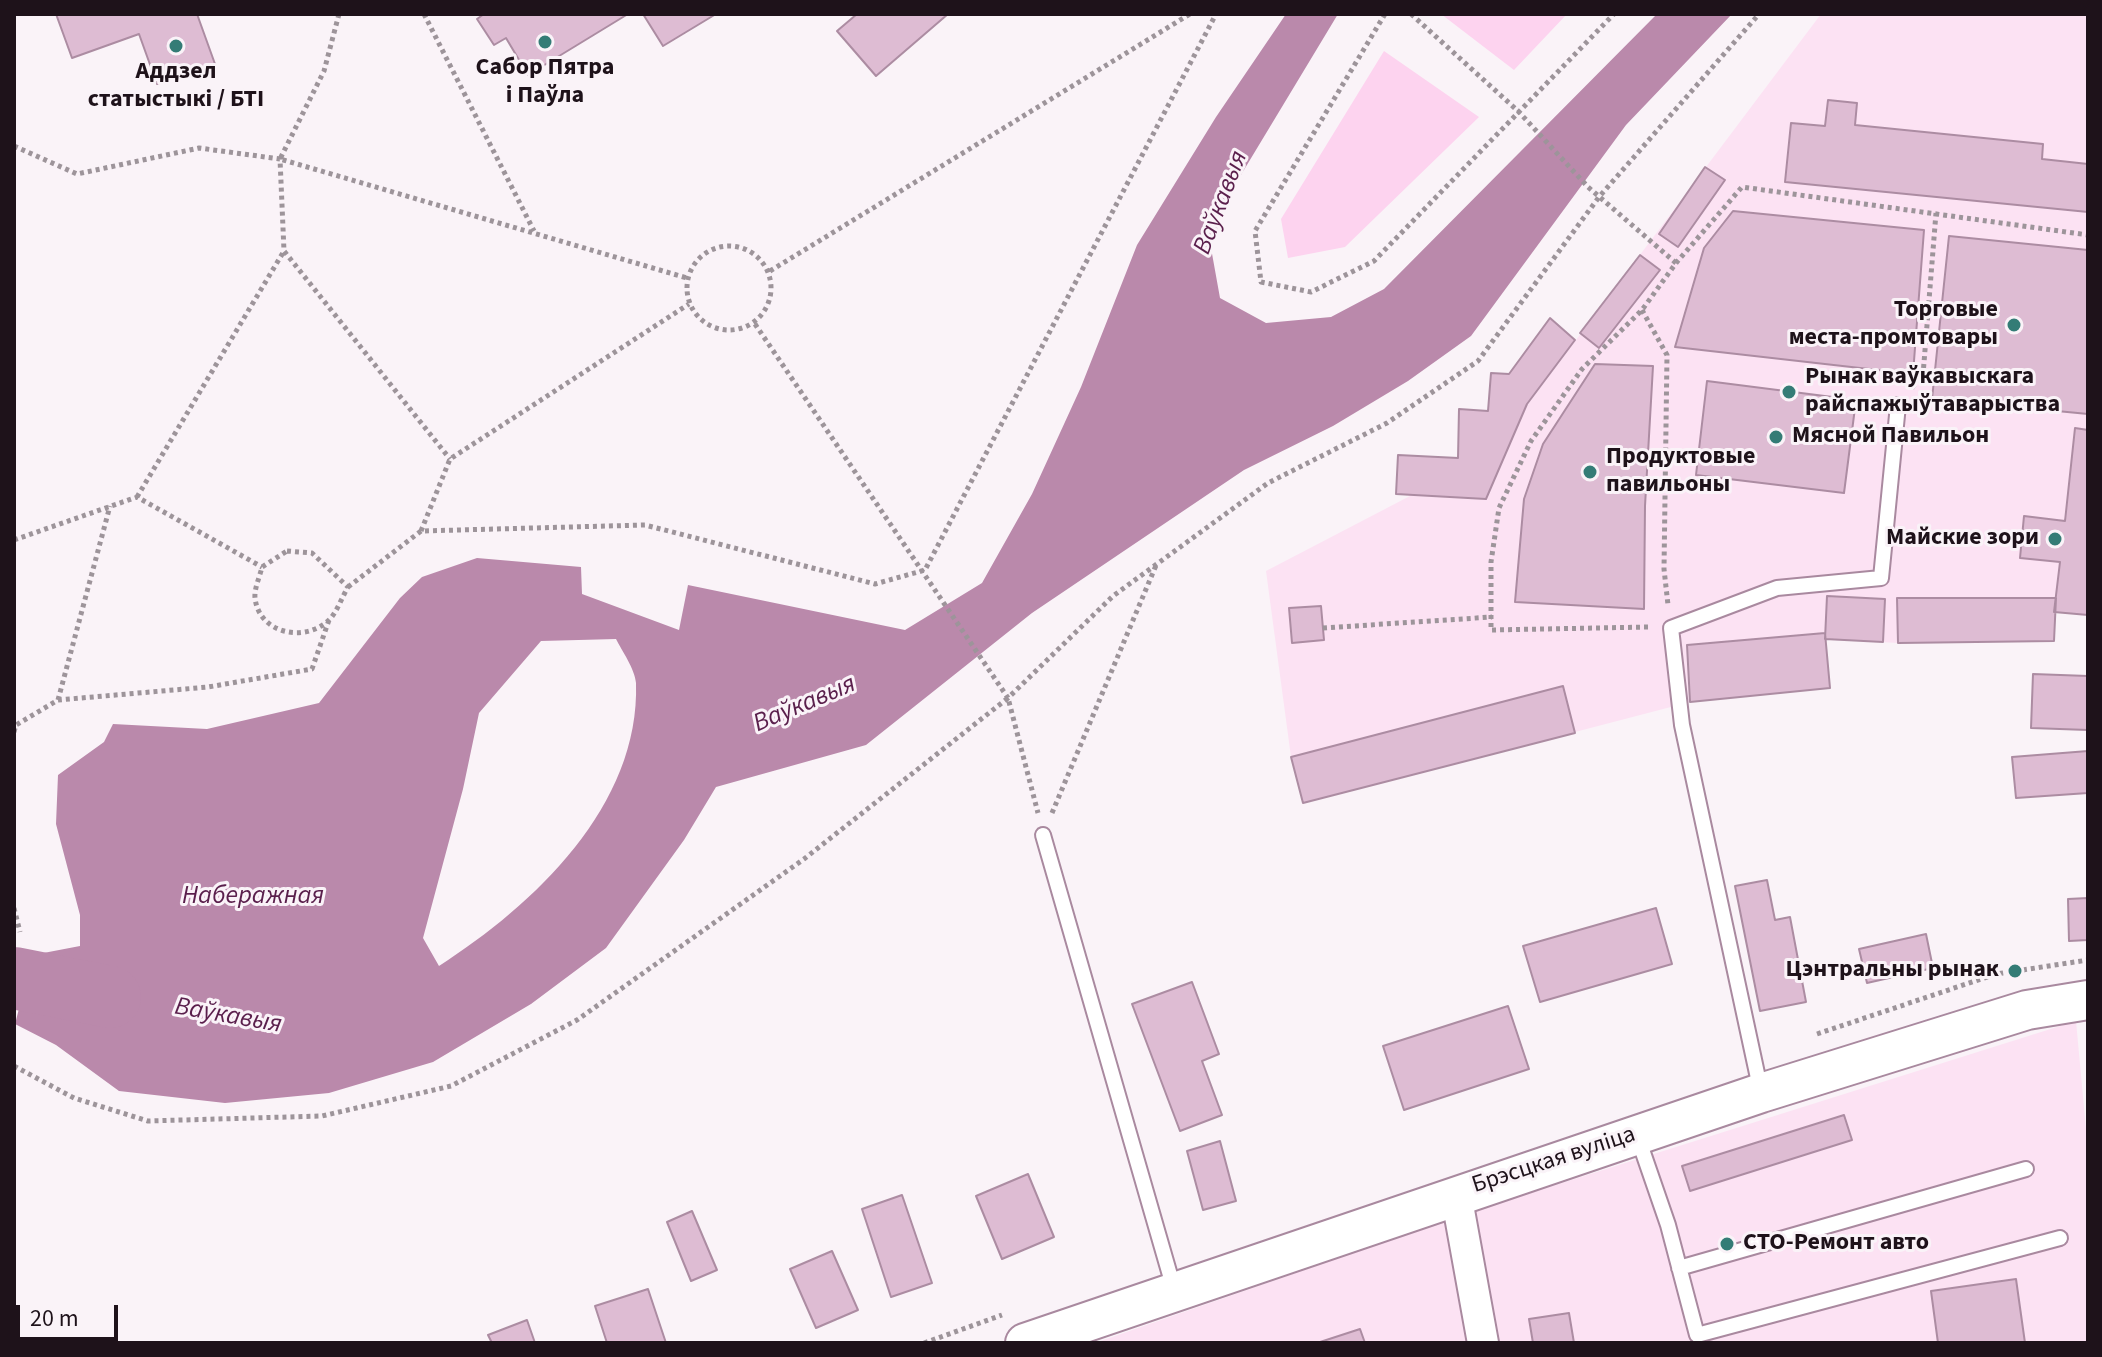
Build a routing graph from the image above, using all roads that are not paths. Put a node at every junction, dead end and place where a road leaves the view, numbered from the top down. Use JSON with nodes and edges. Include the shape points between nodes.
{"nodes":[{"id":1,"x":1898,"y":405,"type":"road end"},
{"id":2,"x":1043,"y":835,"type":"road end"},
{"id":3,"x":2088,"y":1000,"type":"edge"},
{"id":4,"x":1761,"y":1093,"type":"junction"},
{"id":5,"x":1637,"y":1134,"type":"junction"},
{"id":6,"x":2026,"y":1169,"type":"dead end"},
{"id":7,"x":1456,"y":1194,"type":"junction"},
{"id":8,"x":2060,"y":1238,"type":"dead end"},
{"id":9,"x":1679,"y":1268,"type":"junction"},
{"id":10,"x":1174,"y":1290,"type":"junction"},
{"id":11,"x":1025,"y":1343,"type":"edge"},
{"id":12,"x":1483,"y":1343,"type":"edge"}],
"edges":[{"from":1,"to":4,"type":"lane","via":[[1881,578],[1777,588],[1671,628],[1682,725]]},
{"from":2,"to":10,"type":"lane"},
{"from":3,"to":4,"type":"street","name":"Брэсцкая вуліца","via":[[2027,1010]]},
{"from":4,"to":5,"type":"street","name":"Брэсцкая вуліца"},
{"from":5,"to":7,"type":"street","name":"Брэсцкая вуліца"},
{"from":5,"to":9,"type":"lane"},
{"from":6,"to":9,"type":"lane"},
{"from":7,"to":10,"type":"street","name":"Брэсцкая вуліца"},
{"from":7,"to":12,"type":"street"},
{"from":8,"to":9,"type":"lane","via":[[1697,1335]]},
{"from":10,"to":11,"type":"street","name":"Брэсцкая вуліца"}]}
